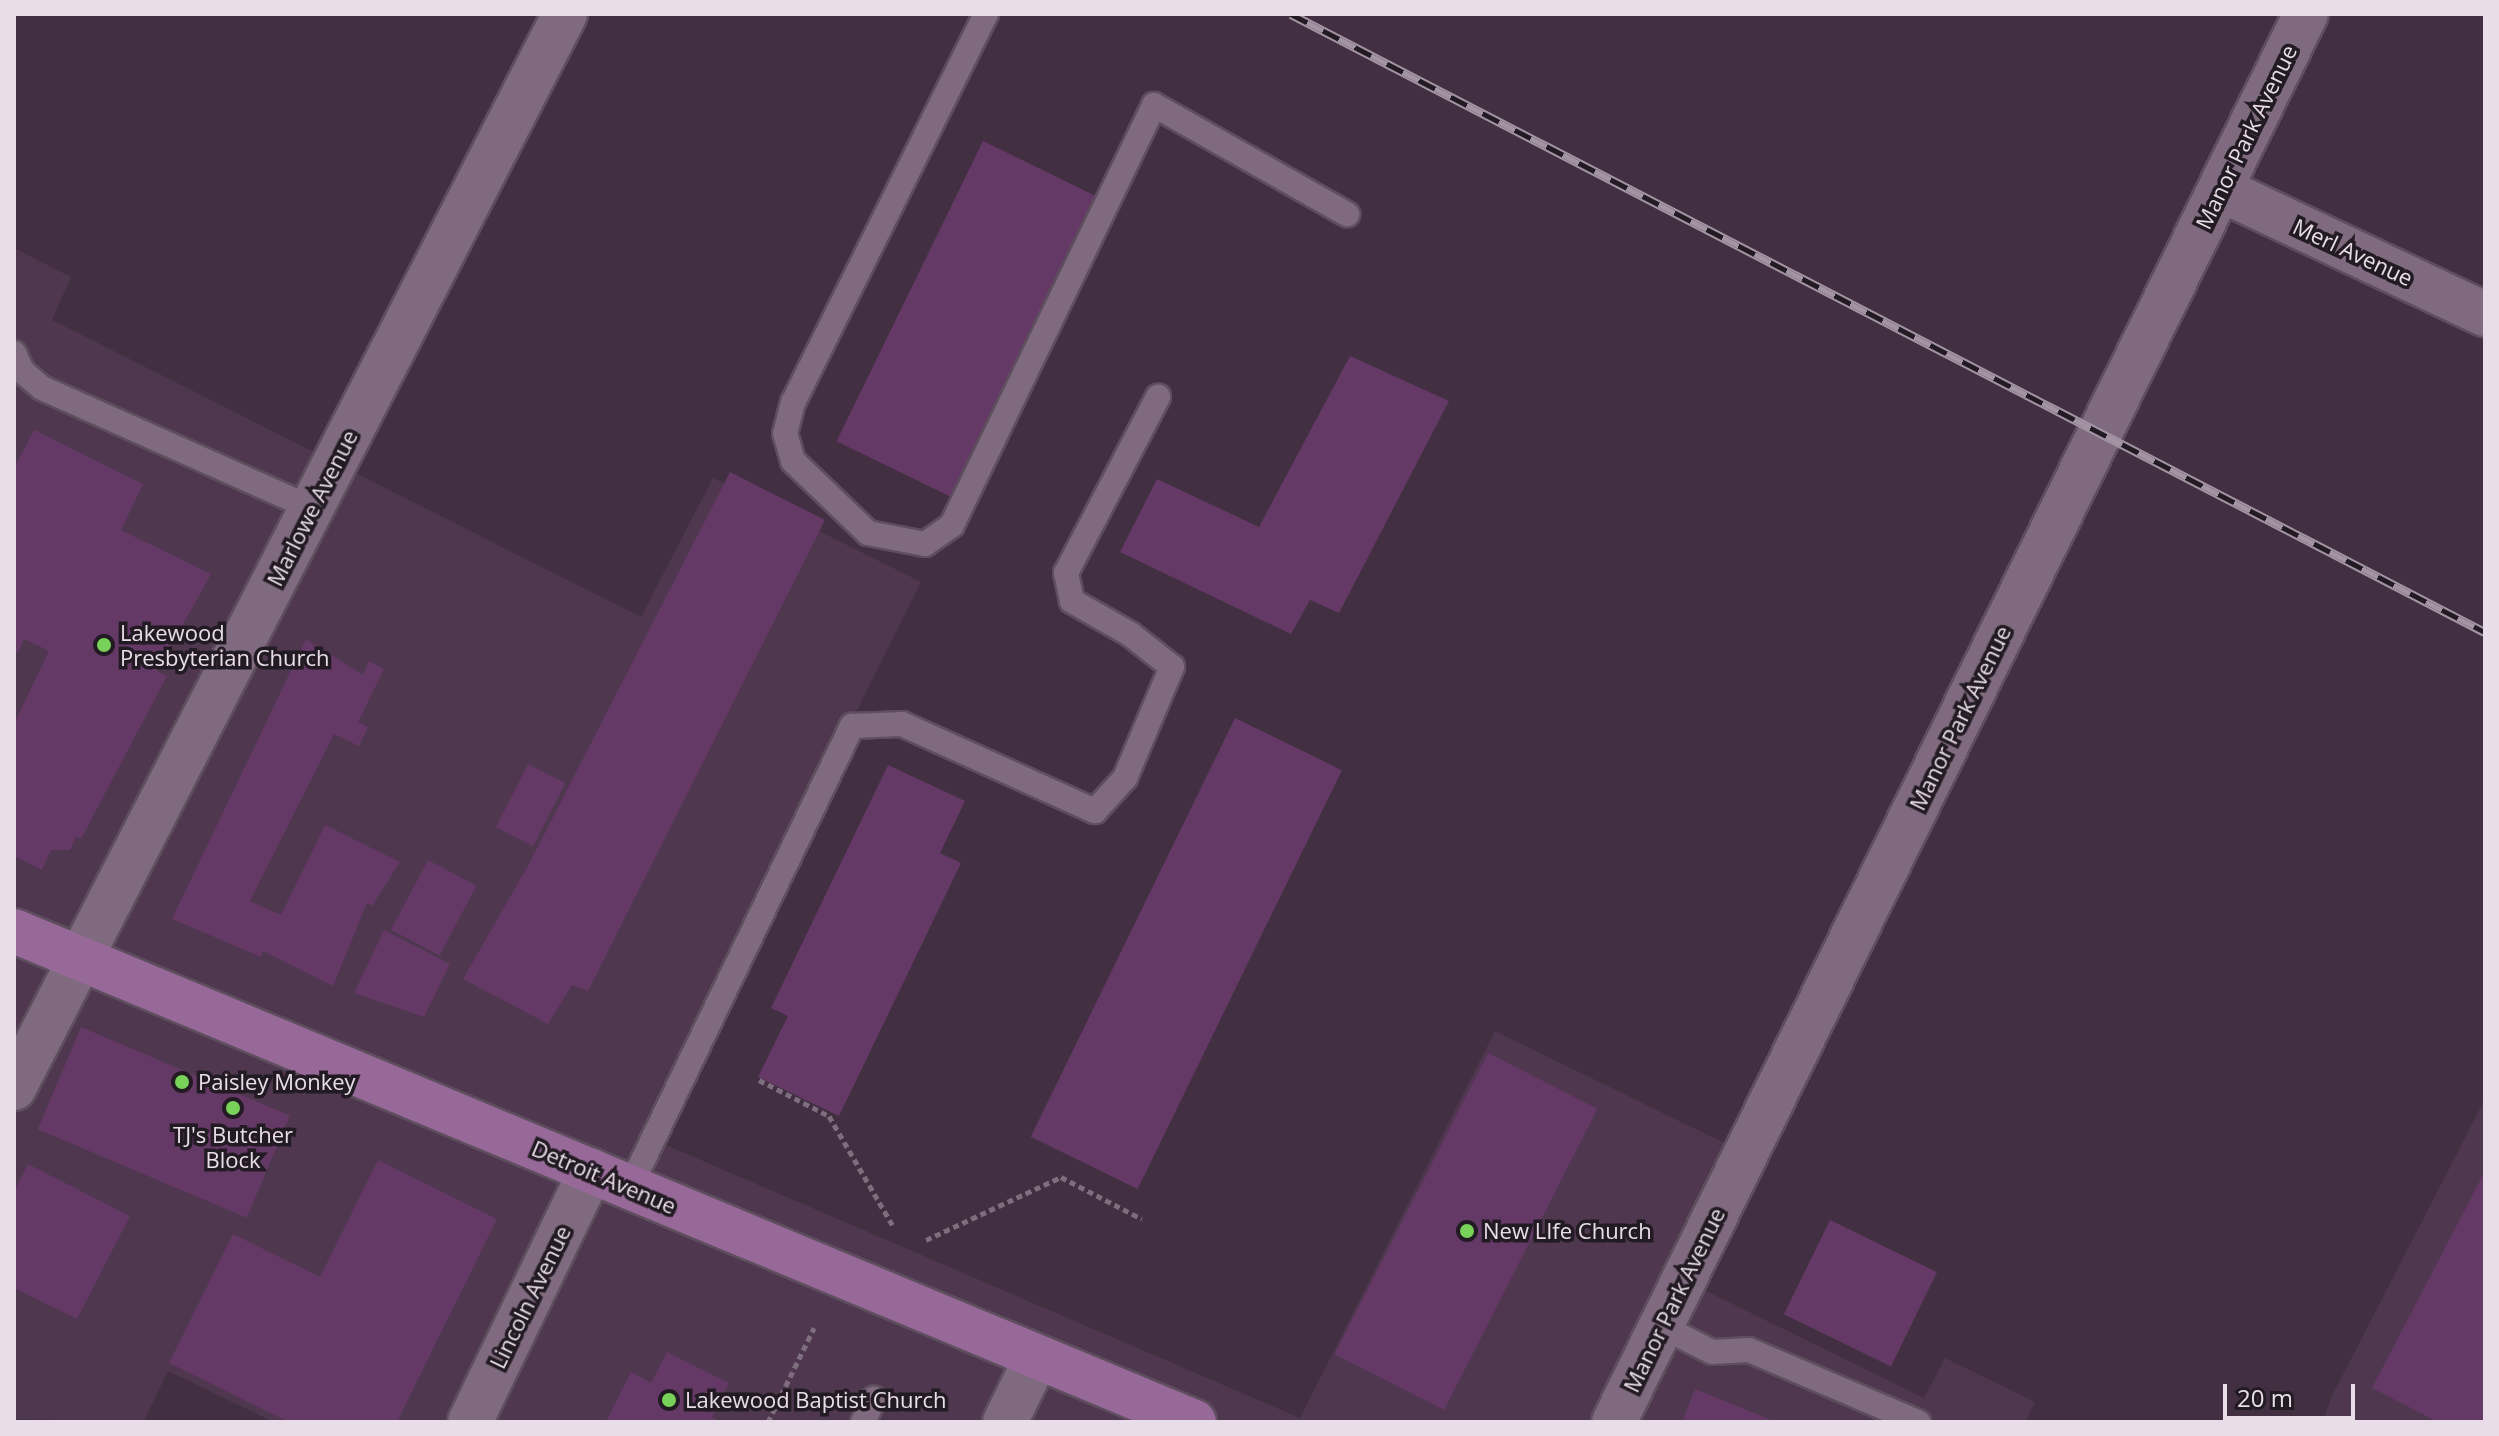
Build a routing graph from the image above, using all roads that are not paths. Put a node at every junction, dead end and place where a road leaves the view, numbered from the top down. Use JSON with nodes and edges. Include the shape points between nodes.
{"nodes":[{"id":1,"x":565,"y":14,"type":"edge"},
{"id":2,"x":986,"y":14,"type":"edge"},
{"id":3,"x":2306,"y":14,"type":"edge"},
{"id":4,"x":2220,"y":189,"type":"junction"},
{"id":5,"x":1347,"y":214,"type":"dead end"},
{"id":6,"x":2485,"y":314,"type":"edge"},
{"id":7,"x":14,"y":353,"type":"edge"},
{"id":8,"x":1158,"y":397,"type":"dead end"},
{"id":9,"x":312,"y":508,"type":"junction"},
{"id":10,"x":14,"y":931,"type":"edge"},
{"id":11,"x":81,"y":959,"type":"junction"},
{"id":12,"x":14,"y":1088,"type":"edge"},
{"id":13,"x":610,"y":1179,"type":"junction"},
{"id":14,"x":1661,"y":1326,"type":"junction"},
{"id":15,"x":1036,"y":1359,"type":"junction"},
{"id":16,"x":874,"y":1398,"type":"dead end"},
{"id":17,"x":470,"y":1422,"type":"edge"},
{"id":18,"x":863,"y":1422,"type":"edge"},
{"id":19,"x":1005,"y":1422,"type":"edge"},
{"id":20,"x":1194,"y":1422,"type":"edge"},
{"id":21,"x":1614,"y":1422,"type":"edge"},
{"id":22,"x":1918,"y":1422,"type":"edge"}],
"edges":[{"from":1,"to":9,"type":"street","name":"Marlowe Avenue"},
{"from":2,"to":5,"type":"lane","via":[[793,402],[785,433],[793,461],[868,533],[925,544],[952,525],[1154,105]]},
{"from":3,"to":4,"type":"street","name":"Manor Park Avenue"},
{"from":4,"to":6,"type":"street","name":"Merl Avenue"},
{"from":4,"to":14,"type":"street","name":"Manor Park Avenue"},
{"from":7,"to":9,"type":"lane","via":[[23,372],[42,388]]},
{"from":8,"to":13,"type":"lane","via":[[1066,573],[1072,601],[1130,634],[1172,667],[1125,778],[1095,811],[902,724],[852,726]]},
{"from":9,"to":11,"type":"street","name":"Marlowe Avenue"},
{"from":10,"to":11,"type":"main road","name":"Detroit Avenue"},
{"from":11,"to":12,"type":"street","name":"Marlowe Avenue"},
{"from":11,"to":13,"type":"main road","name":"Detroit Avenue"},
{"from":13,"to":15,"type":"main road","name":"Detroit Avenue"},
{"from":13,"to":17,"type":"street","name":"Lincoln Avenue"},
{"from":14,"to":21,"type":"street","name":"Manor Park Avenue"},
{"from":14,"to":22,"type":"lane","via":[[1712,1352],[1749,1350]]},
{"from":15,"to":19,"type":"street"},
{"from":15,"to":20,"type":"main road","name":"Detroit Avenue"},
{"from":16,"to":18,"type":"lane"}]}
